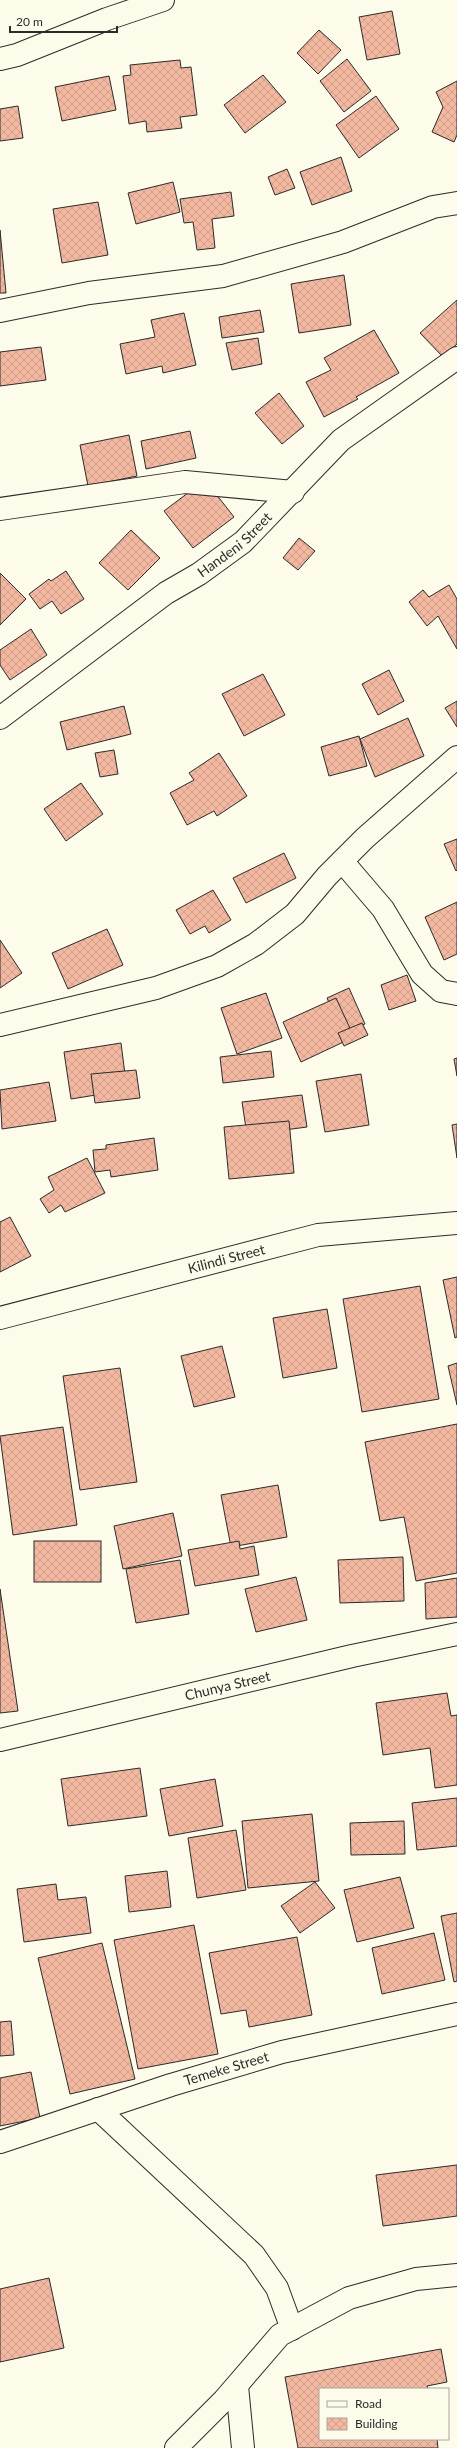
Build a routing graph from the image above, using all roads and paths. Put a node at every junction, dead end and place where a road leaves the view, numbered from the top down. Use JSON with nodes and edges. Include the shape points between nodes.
{"nodes":[{"id":1,"x":163,"y":0,"type":"edge"},
{"id":2,"x":0,"y":59,"type":"edge"},
{"id":3,"x":457,"y":204,"type":"edge"},
{"id":4,"x":0,"y":311,"type":"edge"},
{"id":5,"x":457,"y":358,"type":"edge"},
{"id":6,"x":292,"y":492,"type":"junction"},
{"id":7,"x":0,"y":509,"type":"edge"},
{"id":8,"x":0,"y":718,"type":"edge"},
{"id":9,"x":457,"y":757,"type":"edge"},
{"id":10,"x":342,"y":861,"type":"junction"},
{"id":11,"x":457,"y":994,"type":"edge"},
{"id":12,"x":0,"y":1025,"type":"edge"},
{"id":13,"x":457,"y":1223,"type":"edge"},
{"id":14,"x":0,"y":1318,"type":"edge"},
{"id":15,"x":457,"y":1634,"type":"edge"},
{"id":16,"x":0,"y":1740,"type":"edge"},
{"id":17,"x":457,"y":2014,"type":"edge"},
{"id":18,"x":98,"y":2108,"type":"junction"},
{"id":19,"x":0,"y":2142,"type":"edge"},
{"id":20,"x":457,"y":2275,"type":"edge"},
{"id":21,"x":292,"y":2329,"type":"junction"},
{"id":22,"x":237,"y":2386,"type":"junction"},
{"id":23,"x":176,"y":2448,"type":"edge"},
{"id":24,"x":243,"y":2448,"type":"edge"}],
"edges":[{"from":1,"to":2,"type":"street","via":[[17,55]]},
{"from":3,"to":4,"type":"street","via":[[433,207],[342,242],[223,276],[89,293]]},
{"from":5,"to":6,"type":"street","name":"Handeni Street","via":[[341,440]]},
{"from":6,"to":7,"type":"street","via":[[185,482]]},
{"from":6,"to":8,"type":"street","name":"Handeni Street","via":[[243,542],[198,574],[166,592]]},
{"from":9,"to":10,"type":"street"},
{"from":10,"to":11,"type":"street","via":[[383,909],[422,974],[441,991]]},
{"from":10,"to":12,"type":"street","via":[[295,914],[256,944],[217,966],[156,988]]},
{"from":13,"to":14,"type":"street","name":"Kilindi Street","via":[[318,1235]]},
{"from":15,"to":16,"type":"street","name":"Chunya Street","via":[[352,1656]]},
{"from":17,"to":18,"type":"street","name":"Temeke Street","via":[[282,2052]]},
{"from":18,"to":19,"type":"street","name":"Temeke Street"},
{"from":18,"to":21,"type":"street","via":[[254,2255],[276,2288]]},
{"from":20,"to":21,"type":"street","via":[[416,2279],[349,2298]]},
{"from":21,"to":22,"type":"street","via":[[280,2335]]},
{"from":22,"to":23,"type":"street"},
{"from":22,"to":24,"type":"street"}]}
